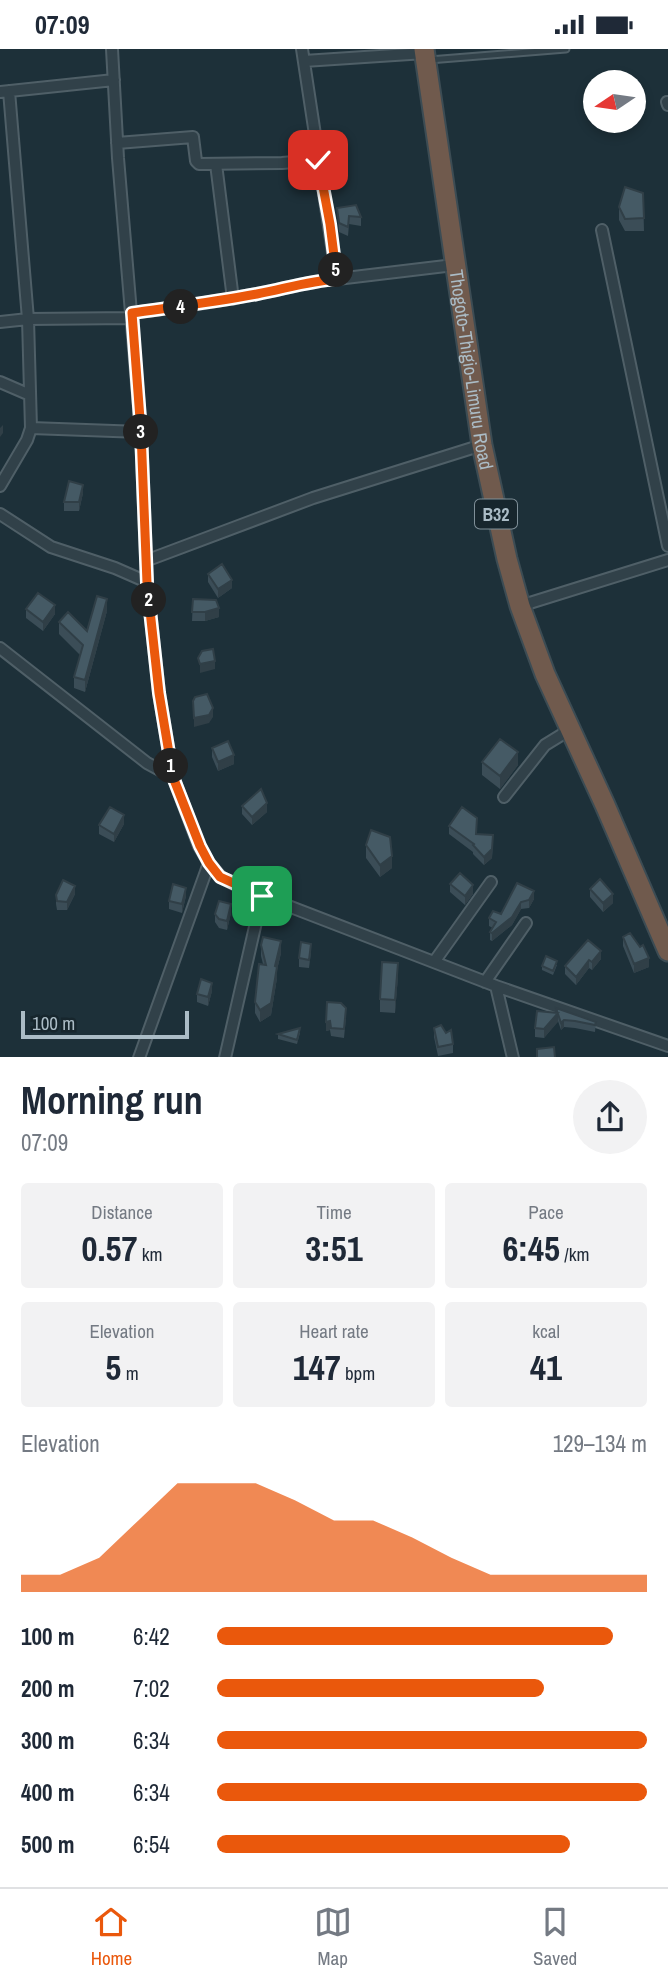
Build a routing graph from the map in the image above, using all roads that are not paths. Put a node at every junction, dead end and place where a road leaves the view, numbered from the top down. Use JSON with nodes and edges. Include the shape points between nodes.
{"nodes":[{"id":1,"x":112,"y":49,"type":"edge"},
{"id":2,"x":302,"y":49,"type":"edge"},
{"id":3,"x":566,"y":49,"type":"edge"},
{"id":4,"x":425,"y":54,"type":"edge"},
{"id":5,"x":304,"y":61,"type":"junction"},
{"id":6,"x":114,"y":80,"type":"junction"},
{"id":7,"x":5,"y":92,"type":"edge"},
{"id":8,"x":117,"y":143,"type":"junction"},
{"id":9,"x":318,"y":160,"type":"junction"},
{"id":10,"x":216,"y":164,"type":"junction"},
{"id":11,"x":602,"y":230,"type":"dead end"},
{"id":12,"x":454,"y":265,"type":"junction"},
{"id":13,"x":337,"y":279,"type":"junction"},
{"id":14,"x":233,"y":299,"type":"junction"},
{"id":15,"x":132,"y":316,"type":"junction"},
{"id":16,"x":28,"y":319,"type":"junction"},
{"id":17,"x":0,"y":322,"type":"edge"},
{"id":18,"x":0,"y":381,"type":"edge"},
{"id":19,"x":30,"y":395,"type":"junction"},
{"id":20,"x":31,"y":428,"type":"junction"},
{"id":21,"x":141,"y":432,"type":"junction"},
{"id":22,"x":482,"y":445,"type":"junction"},
{"id":23,"x":0,"y":486,"type":"edge"},
{"id":24,"x":0,"y":514,"type":"edge"},
{"id":25,"x":668,"y":546,"type":"edge"},
{"id":26,"x":148,"y":560,"type":"junction"},
{"id":27,"x":668,"y":560,"type":"edge"},
{"id":28,"x":147,"y":583,"type":"junction"},
{"id":29,"x":520,"y":606,"type":"junction"},
{"id":30,"x":0,"y":648,"type":"edge"},
{"id":31,"x":571,"y":729,"type":"junction"},
{"id":32,"x":173,"y":777,"type":"junction"},
{"id":33,"x":504,"y":797,"type":"dead end"},
{"id":34,"x":209,"y":863,"type":"junction"},
{"id":35,"x":491,"y":882,"type":"dead end"},
{"id":36,"x":262,"y":896,"type":"junction"},
{"id":37,"x":526,"y":923,"type":"dead end"},
{"id":38,"x":668,"y":951,"type":"edge"},
{"id":39,"x":434,"y":962,"type":"junction"},
{"id":40,"x":491,"y":984,"type":"junction"},
{"id":41,"x":668,"y":1046,"type":"edge"},
{"id":42,"x":139,"y":1057,"type":"edge"},
{"id":43,"x":225,"y":1057,"type":"edge"},
{"id":44,"x":513,"y":1057,"type":"edge"}],
"edges":[{"from":1,"to":6,"type":"street"},
{"from":2,"to":5,"type":"street"},
{"from":3,"to":4,"type":"lane"},
{"from":4,"to":5,"type":"street"},
{"from":4,"to":12,"type":"highway","name":"Thogoto-Thigio-Limuru Road","number":"B32"},
{"from":5,"to":9,"type":"street"},
{"from":6,"to":7,"type":"street"},
{"from":6,"to":8,"type":"street"},
{"from":7,"to":16,"type":"street"},
{"from":8,"to":10,"type":"street","via":[[193,137],[197,163]]},
{"from":8,"to":15,"type":"street"},
{"from":9,"to":10,"type":"street"},
{"from":9,"to":13,"type":"street"},
{"from":10,"to":14,"type":"street"},
{"from":11,"to":25,"type":"street"},
{"from":12,"to":13,"type":"street"},
{"from":12,"to":22,"type":"highway","name":"Thogoto-Thigio-Limuru Road","number":"B32"},
{"from":13,"to":14,"type":"street"},
{"from":14,"to":15,"type":"street"},
{"from":15,"to":16,"type":"street"},
{"from":15,"to":21,"type":"street"},
{"from":16,"to":17,"type":"street"},
{"from":16,"to":19,"type":"street"},
{"from":18,"to":19,"type":"street"},
{"from":19,"to":20,"type":"street"},
{"from":20,"to":21,"type":"street"},
{"from":20,"to":23,"type":"street"},
{"from":21,"to":26,"type":"street"},
{"from":22,"to":26,"type":"street","via":[[313,498]]},
{"from":22,"to":29,"type":"highway","name":"Thogoto-Thigio-Limuru Road","number":"B32"},
{"from":24,"to":28,"type":"street","via":[[51,547]]},
{"from":26,"to":28,"type":"street"},
{"from":27,"to":29,"type":"street"},
{"from":28,"to":32,"type":"street"},
{"from":29,"to":31,"type":"highway","name":"Thogoto-Thigio-Limuru Road","number":"B32"},
{"from":30,"to":32,"type":"street","via":[[147,763]]},
{"from":31,"to":33,"type":"street","via":[[545,745]]},
{"from":31,"to":38,"type":"highway","name":"Thogoto-Thigio-Limuru Road","number":"B32"},
{"from":32,"to":34,"type":"street"},
{"from":34,"to":36,"type":"street","via":[[220,877]]},
{"from":34,"to":42,"type":"street"},
{"from":35,"to":39,"type":"street"},
{"from":36,"to":39,"type":"street"},
{"from":36,"to":43,"type":"street"},
{"from":37,"to":40,"type":"street"},
{"from":39,"to":40,"type":"street"},
{"from":40,"to":41,"type":"street"},
{"from":40,"to":44,"type":"street"}]}
